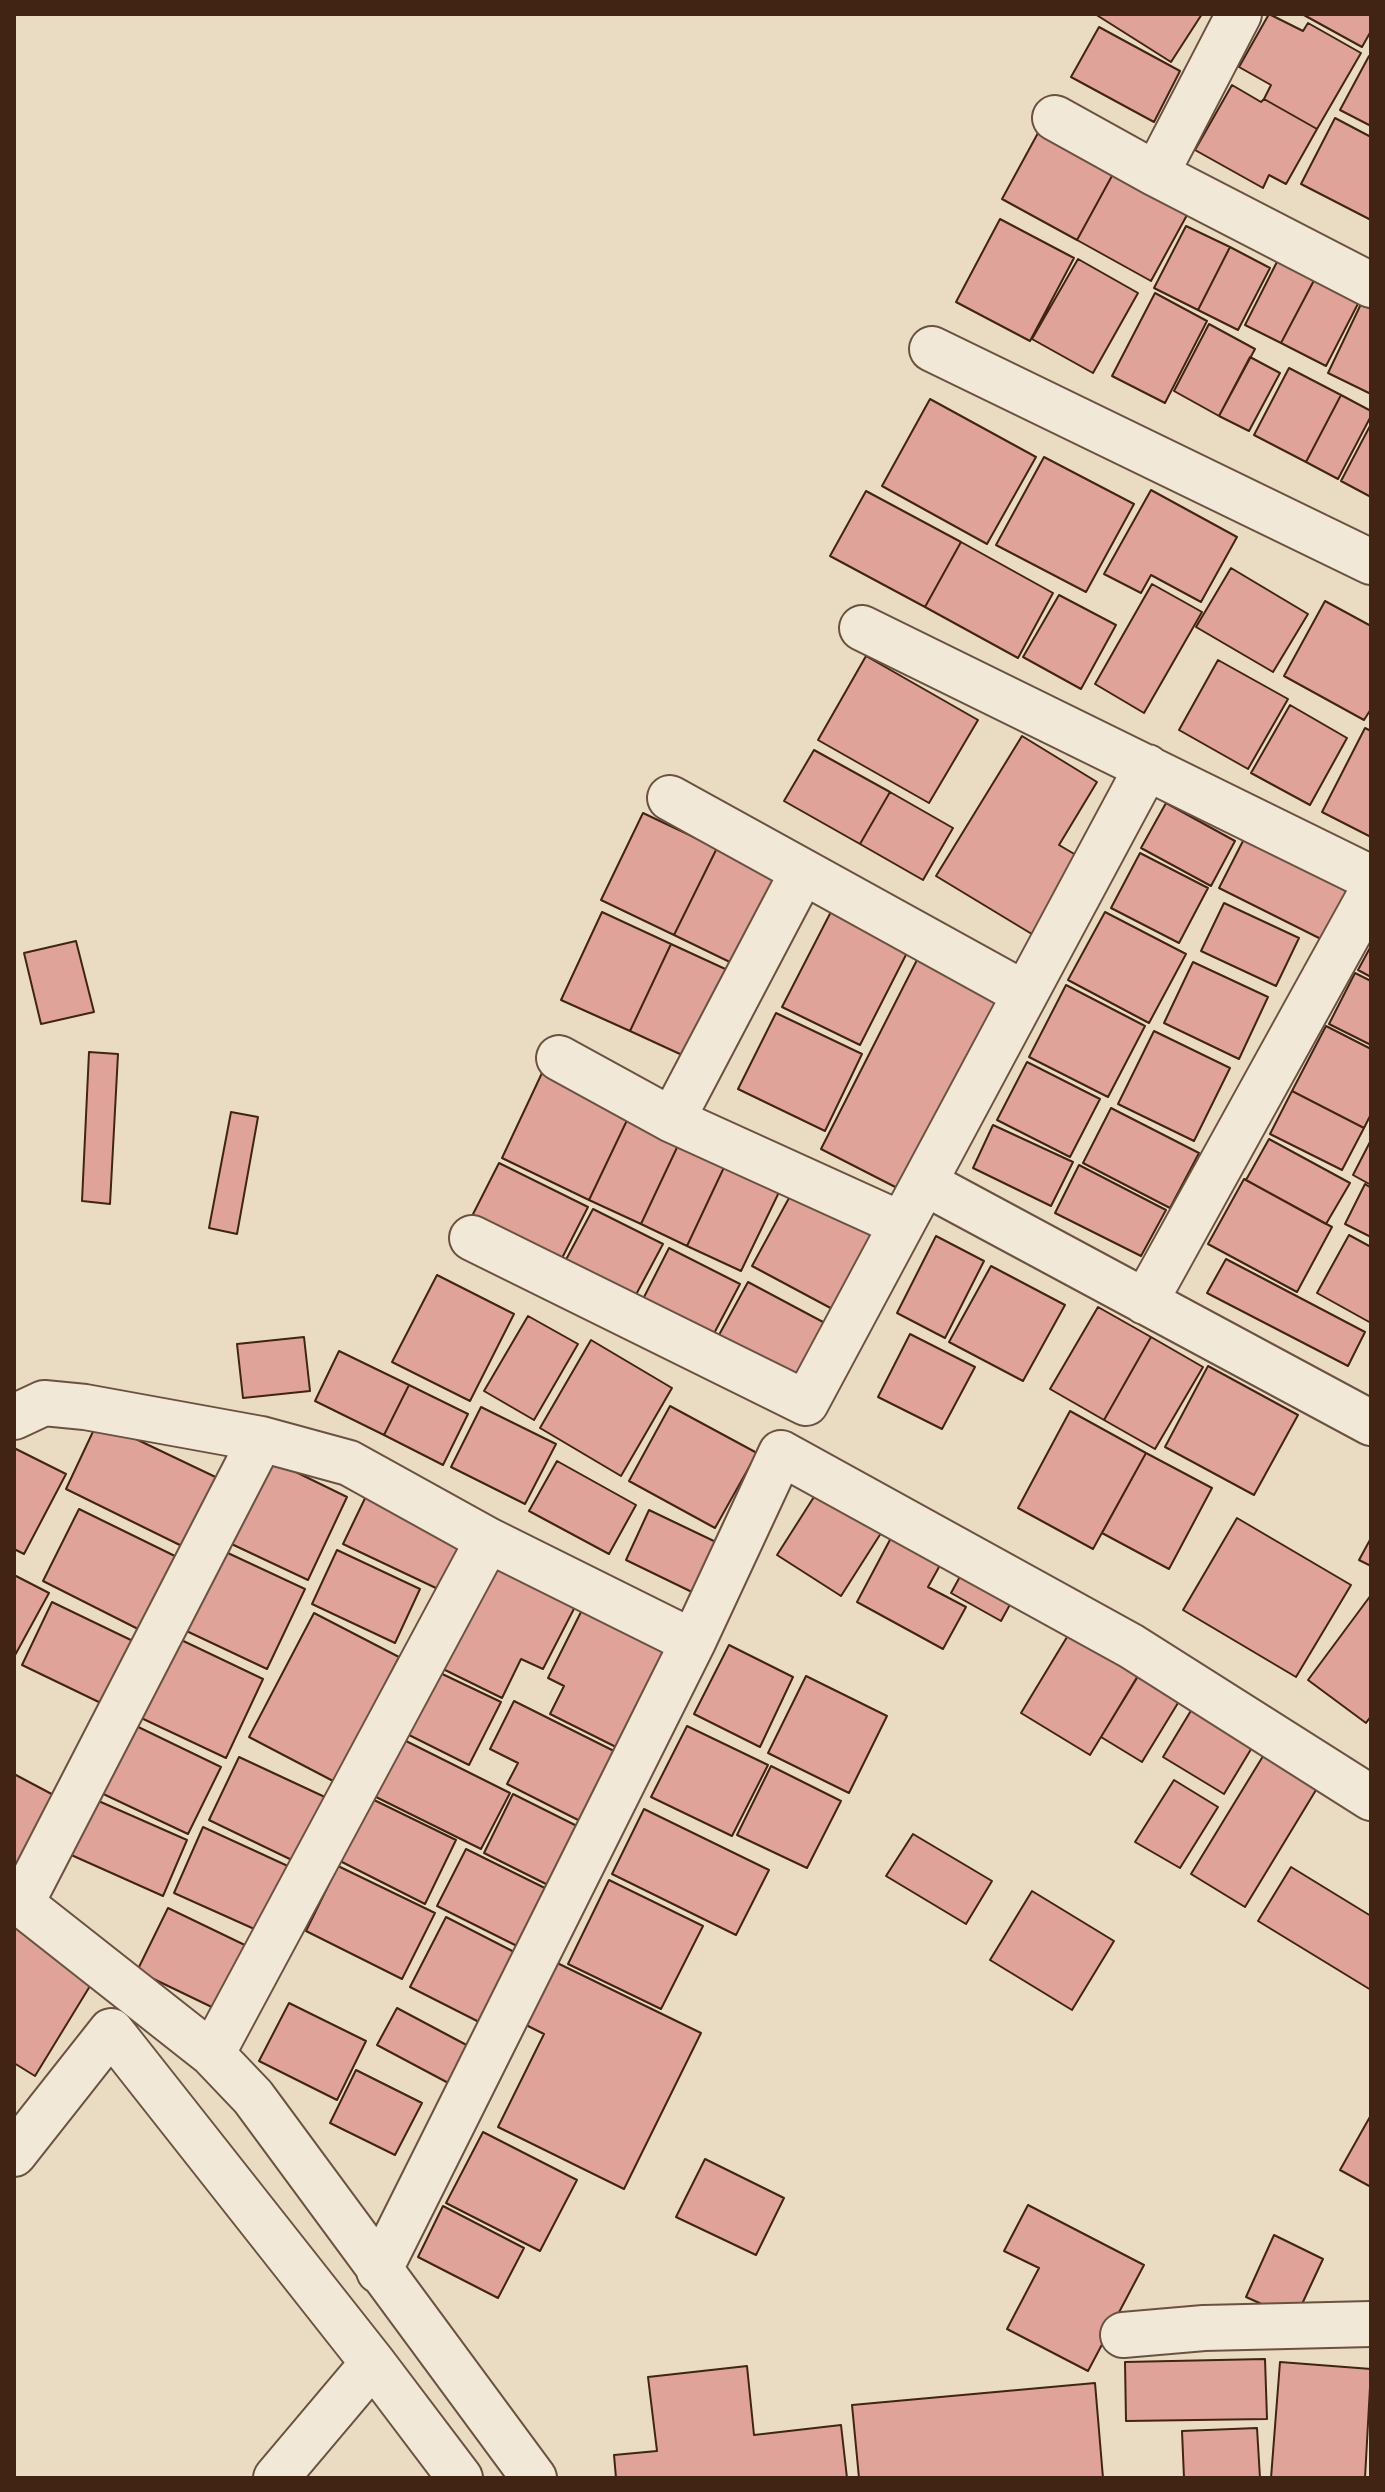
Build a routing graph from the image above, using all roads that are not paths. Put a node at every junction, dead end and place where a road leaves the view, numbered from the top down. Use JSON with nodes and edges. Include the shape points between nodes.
{"nodes":[{"id":1,"x":1239,"y":14,"type":"edge"},
{"id":2,"x":1055,"y":118,"type":"dead end"},
{"id":3,"x":1156,"y":174,"type":"junction"},
{"id":4,"x":1367,"y":272,"type":"edge"},
{"id":5,"x":932,"y":349,"type":"dead end"},
{"id":6,"x":1371,"y":562,"type":"edge"},
{"id":7,"x":862,"y":628,"type":"dead end"},
{"id":8,"x":1147,"y":767,"type":"junction"},
{"id":9,"x":670,"y":798,"type":"dead end"},
{"id":10,"x":802,"y":873,"type":"junction"},
{"id":11,"x":1371,"y":878,"type":"edge"},
{"id":12,"x":1371,"y":893,"type":"edge"},
{"id":13,"x":1025,"y":994,"type":"junction"},
{"id":14,"x":559,"y":1058,"type":"dead end"},
{"id":15,"x":672,"y":1120,"type":"junction"},
{"id":16,"x":925,"y":1183,"type":"junction"},
{"id":17,"x":901,"y":1224,"type":"junction"},
{"id":18,"x":472,"y":1238,"type":"dead end"},
{"id":19,"x":1145,"y":1302,"type":"junction"},
{"id":20,"x":14,"y":1417,"type":"edge"},
{"id":21,"x":1371,"y":1422,"type":"edge"},
{"id":22,"x":261,"y":1439,"type":"junction"},
{"id":23,"x":488,"y":1540,"type":"junction"},
{"id":24,"x":693,"y":1642,"type":"junction"},
{"id":25,"x":1371,"y":1798,"type":"edge"},
{"id":26,"x":18,"y":1900,"type":"edge"},
{"id":27,"x":212,"y":2054,"type":"junction"},
{"id":28,"x":14,"y":2154,"type":"edge"},
{"id":29,"x":379,"y":2271,"type":"junction"},
{"id":30,"x":1371,"y":2324,"type":"edge"},
{"id":31,"x":1123,"y":2335,"type":"dead end"},
{"id":32,"x":373,"y":2363,"type":"junction"},
{"id":33,"x":276,"y":2478,"type":"edge"},
{"id":34,"x":460,"y":2478,"type":"edge"},
{"id":35,"x":534,"y":2478,"type":"edge"}],
"edges":[{"from":1,"to":3,"type":"street"},
{"from":2,"to":3,"type":"street"},
{"from":3,"to":4,"type":"street"},
{"from":5,"to":6,"type":"street"},
{"from":7,"to":8,"type":"street"},
{"from":8,"to":11,"type":"street"},
{"from":8,"to":13,"type":"street"},
{"from":9,"to":10,"type":"street"},
{"from":10,"to":13,"type":"street"},
{"from":10,"to":15,"type":"street"},
{"from":12,"to":19,"type":"street"},
{"from":13,"to":16,"type":"street"},
{"from":14,"to":15,"type":"street"},
{"from":15,"to":17,"type":"street"},
{"from":16,"to":17,"type":"street"},
{"from":16,"to":19,"type":"street"},
{"from":17,"to":18,"type":"street","via":[[806,1403]]},
{"from":19,"to":21,"type":"street"},
{"from":20,"to":22,"type":"street","via":[[44,1403]]},
{"from":22,"to":23,"type":"street","via":[[349,1463]]},
{"from":22,"to":26,"type":"street"},
{"from":23,"to":24,"type":"street"},
{"from":23,"to":27,"type":"street"},
{"from":24,"to":25,"type":"street","via":[[781,1453],[1131,1646]]},
{"from":24,"to":29,"type":"street"},
{"from":26,"to":27,"type":"street"},
{"from":27,"to":29,"type":"street","via":[[253,2097]]},
{"from":28,"to":32,"type":"street","via":[[111,2031]]},
{"from":29,"to":35,"type":"street"},
{"from":30,"to":31,"type":"street"},
{"from":32,"to":33,"type":"street"},
{"from":32,"to":34,"type":"street"}]}
